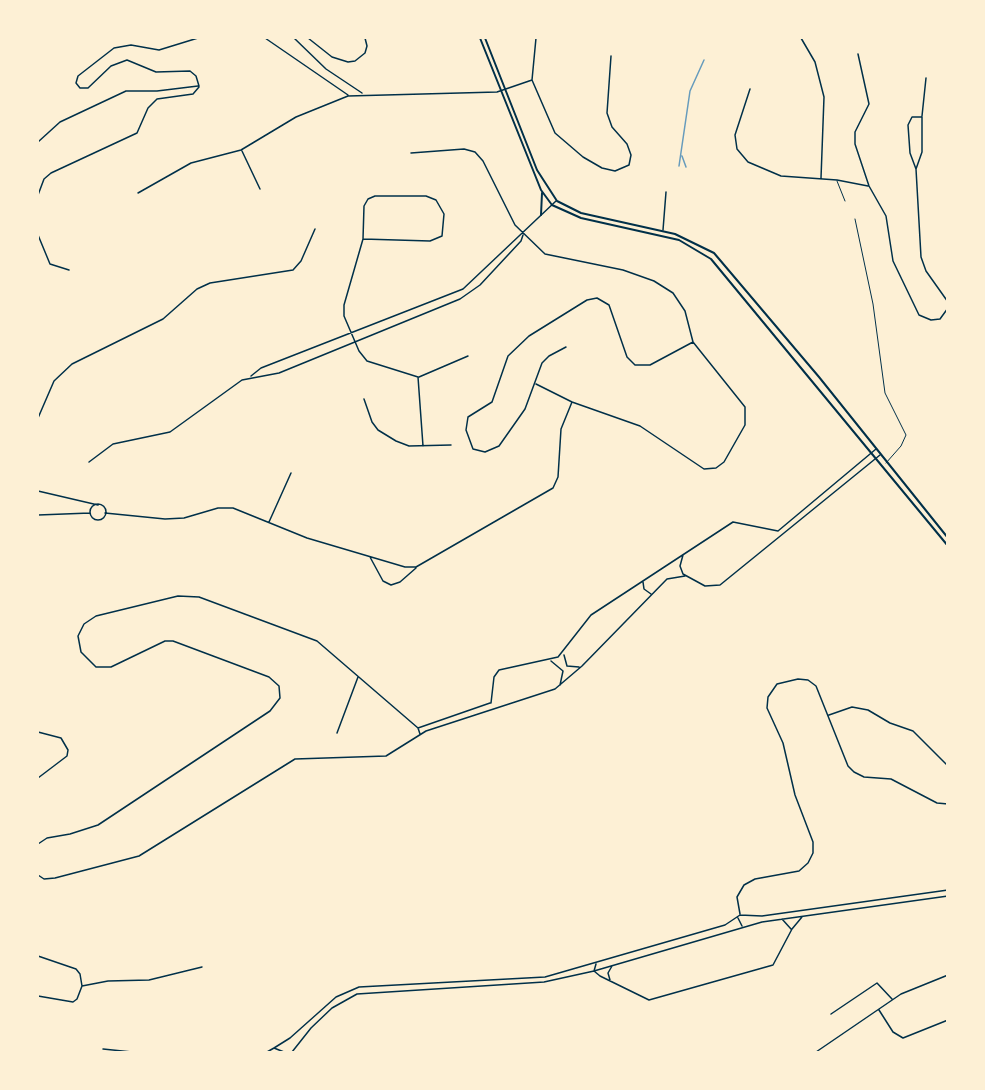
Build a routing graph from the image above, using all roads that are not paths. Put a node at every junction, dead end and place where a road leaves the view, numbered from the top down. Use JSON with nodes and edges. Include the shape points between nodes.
{"nodes":[{"id":1,"x":198,"y":38,"type":"edge"},
{"id":2,"x":265,"y":38,"type":"edge"},
{"id":3,"x":294,"y":38,"type":"edge"},
{"id":4,"x":308,"y":38,"type":"edge"},
{"id":5,"x":365,"y":38,"type":"edge"},
{"id":6,"x":480,"y":38,"type":"edge"},
{"id":7,"x":485,"y":38,"type":"edge"},
{"id":8,"x":536,"y":38,"type":"edge"},
{"id":9,"x":801,"y":38,"type":"edge"},
{"id":10,"x":858,"y":54,"type":"dead end"},
{"id":11,"x":611,"y":56,"type":"dead end"},
{"id":12,"x":926,"y":78,"type":"dead end"},
{"id":13,"x":532,"y":80,"type":"junction"},
{"id":14,"x":199,"y":86,"type":"junction"},
{"id":15,"x":750,"y":88,"type":"dead end"},
{"id":16,"x":505,"y":89,"type":"junction"},
{"id":17,"x":501,"y":91,"type":"junction"},
{"id":18,"x":362,"y":93,"type":"junction"},
{"id":19,"x":348,"y":96,"type":"junction"},
{"id":20,"x":922,"y":117,"type":"junction"},
{"id":21,"x":38,"y":142,"type":"edge"},
{"id":22,"x":241,"y":150,"type":"junction"},
{"id":23,"x":411,"y":153,"type":"dead end"},
{"id":24,"x":916,"y":169,"type":"junction"},
{"id":25,"x":821,"y":179,"type":"junction"},
{"id":26,"x":837,"y":180,"type":"junction"},
{"id":27,"x":869,"y":186,"type":"junction"},
{"id":28,"x":260,"y":189,"type":"dead end"},
{"id":29,"x":542,"y":190,"type":"junction"},
{"id":30,"x":666,"y":192,"type":"dead end"},
{"id":31,"x":138,"y":194,"type":"dead end"},
{"id":32,"x":38,"y":195,"type":"edge"},
{"id":33,"x":557,"y":201,"type":"junction"},
{"id":34,"x":844,"y":201,"type":"dead end"},
{"id":35,"x":552,"y":206,"type":"junction"},
{"id":36,"x":541,"y":215,"type":"junction"},
{"id":37,"x":855,"y":219,"type":"dead end"},
{"id":38,"x":315,"y":229,"type":"dead end"},
{"id":39,"x":663,"y":231,"type":"junction"},
{"id":40,"x":523,"y":234,"type":"junction"},
{"id":41,"x":38,"y":235,"type":"edge"},
{"id":42,"x":363,"y":239,"type":"junction"},
{"id":43,"x":69,"y":270,"type":"dead end"},
{"id":44,"x":948,"y":302,"type":"edge"},
{"id":45,"x":948,"y":308,"type":"edge"},
{"id":46,"x":943,"y":317,"type":"junction"},
{"id":47,"x":948,"y":320,"type":"edge"},
{"id":48,"x":352,"y":333,"type":"junction"},
{"id":49,"x":693,"y":342,"type":"junction"},
{"id":50,"x":356,"y":343,"type":"junction"},
{"id":51,"x":566,"y":347,"type":"dead end"},
{"id":52,"x":468,"y":356,"type":"dead end"},
{"id":53,"x":418,"y":377,"type":"junction"},
{"id":54,"x":249,"y":378,"type":"junction"},
{"id":55,"x":536,"y":384,"type":"junction"},
{"id":56,"x":364,"y":399,"type":"dead end"},
{"id":57,"x":572,"y":402,"type":"junction"},
{"id":58,"x":38,"y":418,"type":"edge"},
{"id":59,"x":451,"y":445,"type":"dead end"},
{"id":60,"x":423,"y":446,"type":"junction"},
{"id":61,"x":876,"y":449,"type":"junction"},
{"id":62,"x":871,"y":454,"type":"junction"},
{"id":63,"x":880,"y":455,"type":"junction"},
{"id":64,"x":875,"y":459,"type":"junction"},
{"id":65,"x":89,"y":462,"type":"dead end"},
{"id":66,"x":886,"y":463,"type":"junction"},
{"id":67,"x":291,"y":473,"type":"dead end"},
{"id":68,"x":38,"y":491,"type":"edge"},
{"id":69,"x":98,"y":505,"type":"junction"},
{"id":70,"x":90,"y":513,"type":"junction"},
{"id":71,"x":105,"y":513,"type":"junction"},
{"id":72,"x":38,"y":515,"type":"edge"},
{"id":73,"x":268,"y":523,"type":"junction"},
{"id":74,"x":778,"y":531,"type":"junction"},
{"id":75,"x":782,"y":536,"type":"junction"},
{"id":76,"x":948,"y":538,"type":"edge"},
{"id":77,"x":776,"y":540,"type":"junction"},
{"id":78,"x":948,"y":546,"type":"edge"},
{"id":79,"x":683,"y":554,"type":"junction"},
{"id":80,"x":370,"y":557,"type":"junction"},
{"id":81,"x":417,"y":567,"type":"junction"},
{"id":82,"x":686,"y":576,"type":"junction"},
{"id":83,"x":644,"y":581,"type":"junction"},
{"id":84,"x":652,"y":594,"type":"junction"},
{"id":85,"x":565,"y":651,"type":"junction"},
{"id":86,"x":550,"y":660,"type":"junction"},
{"id":87,"x":582,"y":666,"type":"junction"},
{"id":88,"x":358,"y":676,"type":"junction"},
{"id":89,"x":560,"y":686,"type":"junction"},
{"id":90,"x":491,"y":702,"type":"junction"},
{"id":91,"x":501,"y":707,"type":"junction"},
{"id":92,"x":828,"y":716,"type":"junction"},
{"id":93,"x":418,"y":728,"type":"junction"},
{"id":94,"x":38,"y":732,"type":"edge"},
{"id":95,"x":337,"y":733,"type":"dead end"},
{"id":96,"x":420,"y":734,"type":"junction"},
{"id":97,"x":948,"y":765,"type":"edge"},
{"id":98,"x":38,"y":778,"type":"edge"},
{"id":99,"x":948,"y":804,"type":"edge"},
{"id":100,"x":38,"y":844,"type":"edge"},
{"id":101,"x":38,"y":875,"type":"edge"},
{"id":102,"x":948,"y":890,"type":"edge"},
{"id":103,"x":948,"y":896,"type":"edge"},
{"id":104,"x":739,"y":916,"type":"junction"},
{"id":105,"x":803,"y":916,"type":"junction"},
{"id":106,"x":783,"y":919,"type":"junction"},
{"id":107,"x":742,"y":927,"type":"junction"},
{"id":108,"x":792,"y":929,"type":"junction"},
{"id":109,"x":38,"y":956,"type":"edge"},
{"id":110,"x":599,"y":962,"type":"junction"},
{"id":111,"x":613,"y":965,"type":"junction"},
{"id":112,"x":202,"y":967,"type":"dead end"},
{"id":113,"x":574,"y":969,"type":"junction"},
{"id":114,"x":594,"y":971,"type":"junction"},
{"id":115,"x":948,"y":975,"type":"edge"},
{"id":116,"x":575,"y":976,"type":"junction"},
{"id":117,"x":610,"y":981,"type":"junction"},
{"id":118,"x":82,"y":986,"type":"junction"},
{"id":119,"x":38,"y":996,"type":"edge"},
{"id":120,"x":893,"y":999,"type":"junction"},
{"id":121,"x":878,"y":1010,"type":"junction"},
{"id":122,"x":831,"y":1014,"type":"dead end"},
{"id":123,"x":948,"y":1020,"type":"edge"},
{"id":124,"x":274,"y":1048,"type":"junction"},
{"id":125,"x":103,"y":1049,"type":"dead end"},
{"id":126,"x":267,"y":1052,"type":"edge"},
{"id":127,"x":132,"y":1053,"type":"edge"},
{"id":128,"x":284,"y":1053,"type":"edge"},
{"id":129,"x":292,"y":1053,"type":"edge"},
{"id":130,"x":816,"y":1053,"type":"edge"}],
"edges":[{"from":1,"to":14,"type":"street","via":[[159,50],[131,45],[114,48],[78,76],[76,83],[81,88],[88,87],[111,66],[127,60],[156,72],[190,71],[196,75]]},
{"from":2,"to":19,"type":"street"},
{"from":3,"to":18,"type":"street","via":[[326,69]]},
{"from":4,"to":5,"type":"street","via":[[332,57],[348,62],[365,53]]},
{"from":6,"to":17,"type":"street"},
{"from":7,"to":16,"type":"street"},
{"from":8,"to":13,"type":"street"},
{"from":9,"to":25,"type":"street","via":[[815,62],[824,98]]},
{"from":10,"to":27,"type":"street","via":[[869,104],[854,138]]},
{"from":11,"to":13,"type":"street","via":[[607,113],[631,155],[629,165],[620,171],[602,168],[562,140],[549,122]]},
{"from":12,"to":20,"type":"street"},
{"from":13,"to":16,"type":"street"},
{"from":14,"to":21,"type":"street","via":[[126,90],[60,122]]},
{"from":14,"to":32,"type":"street","via":[[193,94],[157,99],[148,108],[139,131],[51,173]]},
{"from":15,"to":25,"type":"street","via":[[735,135],[742,157],[781,176]]},
{"from":16,"to":17,"type":"street"},
{"from":16,"to":33,"type":"street","via":[[540,176]]},
{"from":17,"to":18,"type":"street"},
{"from":17,"to":29,"type":"street"},
{"from":18,"to":19,"type":"street"},
{"from":19,"to":22,"type":"street","via":[[296,117]]},
{"from":20,"to":24,"type":"street","via":[[922,152]]},
{"from":20,"to":24,"type":"street","via":[[912,117],[908,123],[910,153]]},
{"from":22,"to":28,"type":"street"},
{"from":22,"to":31,"type":"street","via":[[191,163]]},
{"from":23,"to":40,"type":"street","via":[[464,149],[475,152]]},
{"from":24,"to":44,"type":"street","via":[[922,261]]},
{"from":25,"to":26,"type":"street"},
{"from":26,"to":27,"type":"street"},
{"from":26,"to":34,"type":"lane"},
{"from":27,"to":46,"type":"street","via":[[883,207],[894,261],[915,309],[927,319]]},
{"from":29,"to":35,"type":"street"},
{"from":29,"to":36,"type":"street"},
{"from":30,"to":39,"type":"street"},
{"from":33,"to":35,"type":"street"},
{"from":33,"to":39,"type":"street","via":[[581,213]]},
{"from":35,"to":36,"type":"street"},
{"from":35,"to":62,"type":"street","via":[[581,218],[679,240],[711,259]]},
{"from":36,"to":40,"type":"street"},
{"from":37,"to":66,"type":"lane","via":[[873,304],[885,393],[906,435],[902,446]]},
{"from":38,"to":58,"type":"street","via":[[293,270],[223,279],[206,285],[163,319],[69,366],[54,381]]},
{"from":39,"to":61,"type":"street","via":[[696,242],[722,260]]},
{"from":40,"to":48,"type":"street","via":[[463,289]]},
{"from":40,"to":49,"type":"street","via":[[551,257],[623,270],[664,287],[681,303]]},
{"from":40,"to":50,"type":"street","via":[[521,241],[471,293]]},
{"from":41,"to":43,"type":"street","via":[[50,264]]},
{"from":42,"to":42,"type":"street","via":[[435,241],[444,232],[442,209],[436,200],[426,196],[371,197],[364,209]]},
{"from":42,"to":48,"type":"street","via":[[344,305],[344,316]]},
{"from":45,"to":46,"type":"street"},
{"from":46,"to":47,"type":"street"},
{"from":48,"to":50,"type":"street"},
{"from":48,"to":54,"type":"street","via":[[261,368]]},
{"from":49,"to":55,"type":"street","via":[[650,365],[635,365],[627,357],[609,305],[597,298],[586,300],[529,336],[508,356],[492,402],[468,417],[466,430],[473,449],[485,452],[499,446],[520,419]]},
{"from":49,"to":57,"type":"street","via":[[739,396],[746,410],[742,431],[724,462],[716,468],[699,466],[640,426]]},
{"from":50,"to":53,"type":"street","via":[[367,361]]},
{"from":50,"to":54,"type":"street","via":[[279,373]]},
{"from":51,"to":55,"type":"street","via":[[545,359]]},
{"from":52,"to":53,"type":"street"},
{"from":53,"to":60,"type":"street"},
{"from":54,"to":65,"type":"street","via":[[170,432],[113,444]]},
{"from":55,"to":57,"type":"street"},
{"from":56,"to":60,"type":"street","via":[[367,413],[378,430],[409,446]]},
{"from":57,"to":81,"type":"street","via":[[561,429],[558,477],[553,488]]},
{"from":59,"to":60,"type":"street"},
{"from":61,"to":62,"type":"street"},
{"from":61,"to":63,"type":"street"},
{"from":62,"to":64,"type":"street"},
{"from":62,"to":74,"type":"street"},
{"from":63,"to":64,"type":"street"},
{"from":63,"to":66,"type":"street"},
{"from":64,"to":75,"type":"street"},
{"from":64,"to":78,"type":"street"},
{"from":66,"to":76,"type":"street"},
{"from":67,"to":73,"type":"street"},
{"from":68,"to":69,"type":"street"},
{"from":69,"to":70,"type":"street"},
{"from":69,"to":71,"type":"street"},
{"from":70,"to":71,"type":"street","via":[[96,520]]},
{"from":70,"to":72,"type":"street"},
{"from":71,"to":73,"type":"street","via":[[165,519],[228,507]]},
{"from":73,"to":80,"type":"street"},
{"from":74,"to":75,"type":"street"},
{"from":74,"to":77,"type":"street"},
{"from":74,"to":79,"type":"street","via":[[734,522]]},
{"from":75,"to":77,"type":"street"},
{"from":77,"to":82,"type":"street","via":[[720,585],[705,586]]},
{"from":79,"to":82,"type":"street","via":[[680,566]]},
{"from":79,"to":83,"type":"street"},
{"from":80,"to":81,"type":"street"},
{"from":80,"to":81,"type":"street","via":[[383,581],[391,585]]},
{"from":82,"to":84,"type":"street","via":[[669,578]]},
{"from":83,"to":84,"type":"street","via":[[644,588]]},
{"from":83,"to":85,"type":"street","via":[[591,615]]},
{"from":84,"to":87,"type":"street"},
{"from":85,"to":86,"type":"street"},
{"from":85,"to":87,"type":"street","via":[[563,659],[567,666]]},
{"from":86,"to":89,"type":"street","via":[[563,671]]},
{"from":86,"to":90,"type":"street","via":[[499,670],[494,676]]},
{"from":87,"to":89,"type":"street"},
{"from":88,"to":93,"type":"street"},
{"from":88,"to":95,"type":"street"},
{"from":88,"to":100,"type":"street","via":[[317,641],[193,595],[87,620],[78,636],[81,652],[92,665],[107,668],[165,641],[173,641],[269,677],[279,686],[280,698],[270,711],[98,825],[47,838]]},
{"from":89,"to":91,"type":"street"},
{"from":90,"to":91,"type":"street"},
{"from":90,"to":93,"type":"street"},
{"from":91,"to":96,"type":"street"},
{"from":92,"to":97,"type":"street","via":[[852,707],[868,710],[913,731]]},
{"from":92,"to":99,"type":"street","via":[[854,772],[864,777],[891,779],[937,803]]},
{"from":92,"to":104,"type":"street","via":[[816,686],[808,680],[784,682],[773,688],[768,697],[767,708],[783,743],[813,853],[799,871],[755,879],[744,885],[737,897]]},
{"from":93,"to":96,"type":"street"},
{"from":94,"to":98,"type":"street","via":[[61,738],[68,750],[67,756]]},
{"from":96,"to":101,"type":"street","via":[[398,751],[380,758],[295,759],[139,856],[55,878]]},
{"from":102,"to":104,"type":"street"},
{"from":103,"to":105,"type":"street"},
{"from":104,"to":107,"type":"street"},
{"from":104,"to":110,"type":"street","via":[[725,925]]},
{"from":105,"to":106,"type":"street"},
{"from":105,"to":108,"type":"street"},
{"from":106,"to":107,"type":"street"},
{"from":106,"to":108,"type":"street"},
{"from":107,"to":111,"type":"street"},
{"from":108,"to":117,"type":"street","via":[[777,960],[767,968],[649,1000]]},
{"from":109,"to":118,"type":"street","via":[[76,969]]},
{"from":110,"to":113,"type":"street"},
{"from":110,"to":114,"type":"street"},
{"from":111,"to":114,"type":"street"},
{"from":111,"to":117,"type":"street","via":[[608,973]]},
{"from":112,"to":118,"type":"street","via":[[148,980]]},
{"from":113,"to":116,"type":"street","via":[[578,972]]},
{"from":113,"to":124,"type":"street","via":[[538,978],[360,987],[336,998]]},
{"from":114,"to":116,"type":"street"},
{"from":114,"to":117,"type":"street"},
{"from":115,"to":120,"type":"street"},
{"from":116,"to":129,"type":"street","via":[[544,982],[357,994],[332,1008]]},
{"from":118,"to":119,"type":"street","via":[[73,1002]]},
{"from":120,"to":121,"type":"street"},
{"from":120,"to":122,"type":"street","via":[[877,983]]},
{"from":121,"to":123,"type":"street","via":[[893,1032],[903,1038]]},
{"from":121,"to":130,"type":"street"},
{"from":124,"to":126,"type":"street"},
{"from":124,"to":128,"type":"street"},
{"from":125,"to":127,"type":"street"}]}
